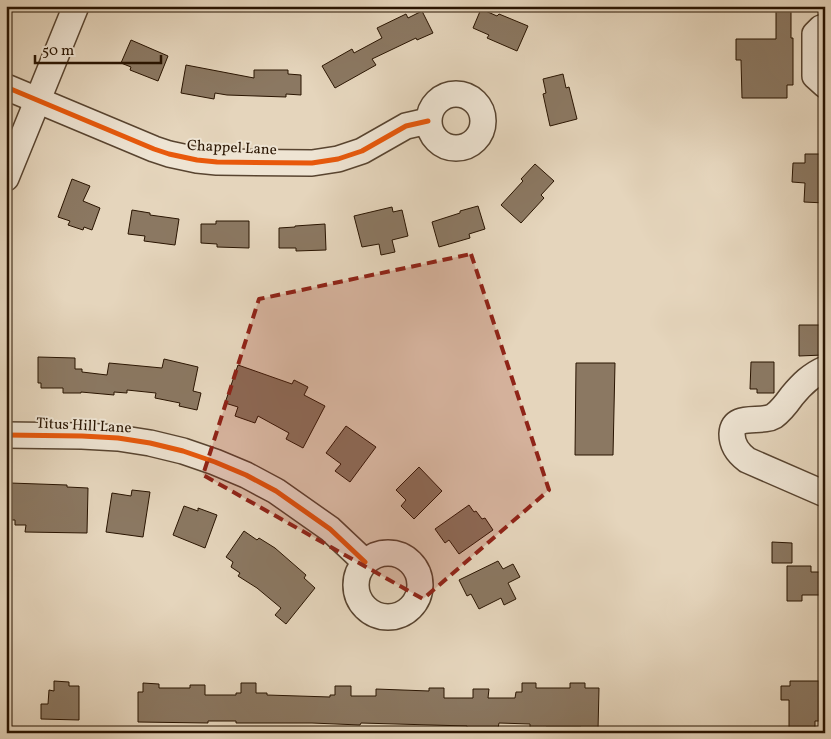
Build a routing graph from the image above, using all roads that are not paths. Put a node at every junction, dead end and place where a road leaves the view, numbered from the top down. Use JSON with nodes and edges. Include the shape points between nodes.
{"nodes":[{"id":1,"x":76,"y":6,"type":"edge"},
{"id":2,"x":825,"y":27,"type":"edge"},
{"id":3,"x":825,"y":85,"type":"edge"},
{"id":4,"x":6,"y":87,"type":"edge"},
{"id":5,"x":38,"y":100,"type":"junction"},
{"id":6,"x":428,"y":121,"type":"dead end"},
{"id":7,"x":6,"y":178,"type":"edge"},
{"id":8,"x":825,"y":369,"type":"edge"},
{"id":9,"x":6,"y":434,"type":"edge"},
{"id":10,"x":825,"y":494,"type":"edge"},
{"id":11,"x":365,"y":562,"type":"dead end"}],
"edges":[{"from":1,"to":5,"type":"street"},
{"from":2,"to":3,"type":"street","via":[[815,34],[815,76]]},
{"from":4,"to":5,"type":"street","name":"Chappel Lane"},
{"from":5,"to":6,"type":"street","name":"Chappel Lane","via":[[168,154],[217,162],[312,163],[338,159],[406,126]]},
{"from":5,"to":7,"type":"street"},
{"from":8,"to":10,"type":"street","via":[[812,374],[773,417],[742,420],[732,431],[739,454],[747,460]]},
{"from":9,"to":11,"type":"street","name":"Titus Hill Lane","via":[[118,438],[183,451],[215,462],[276,491],[330,529]]}]}
